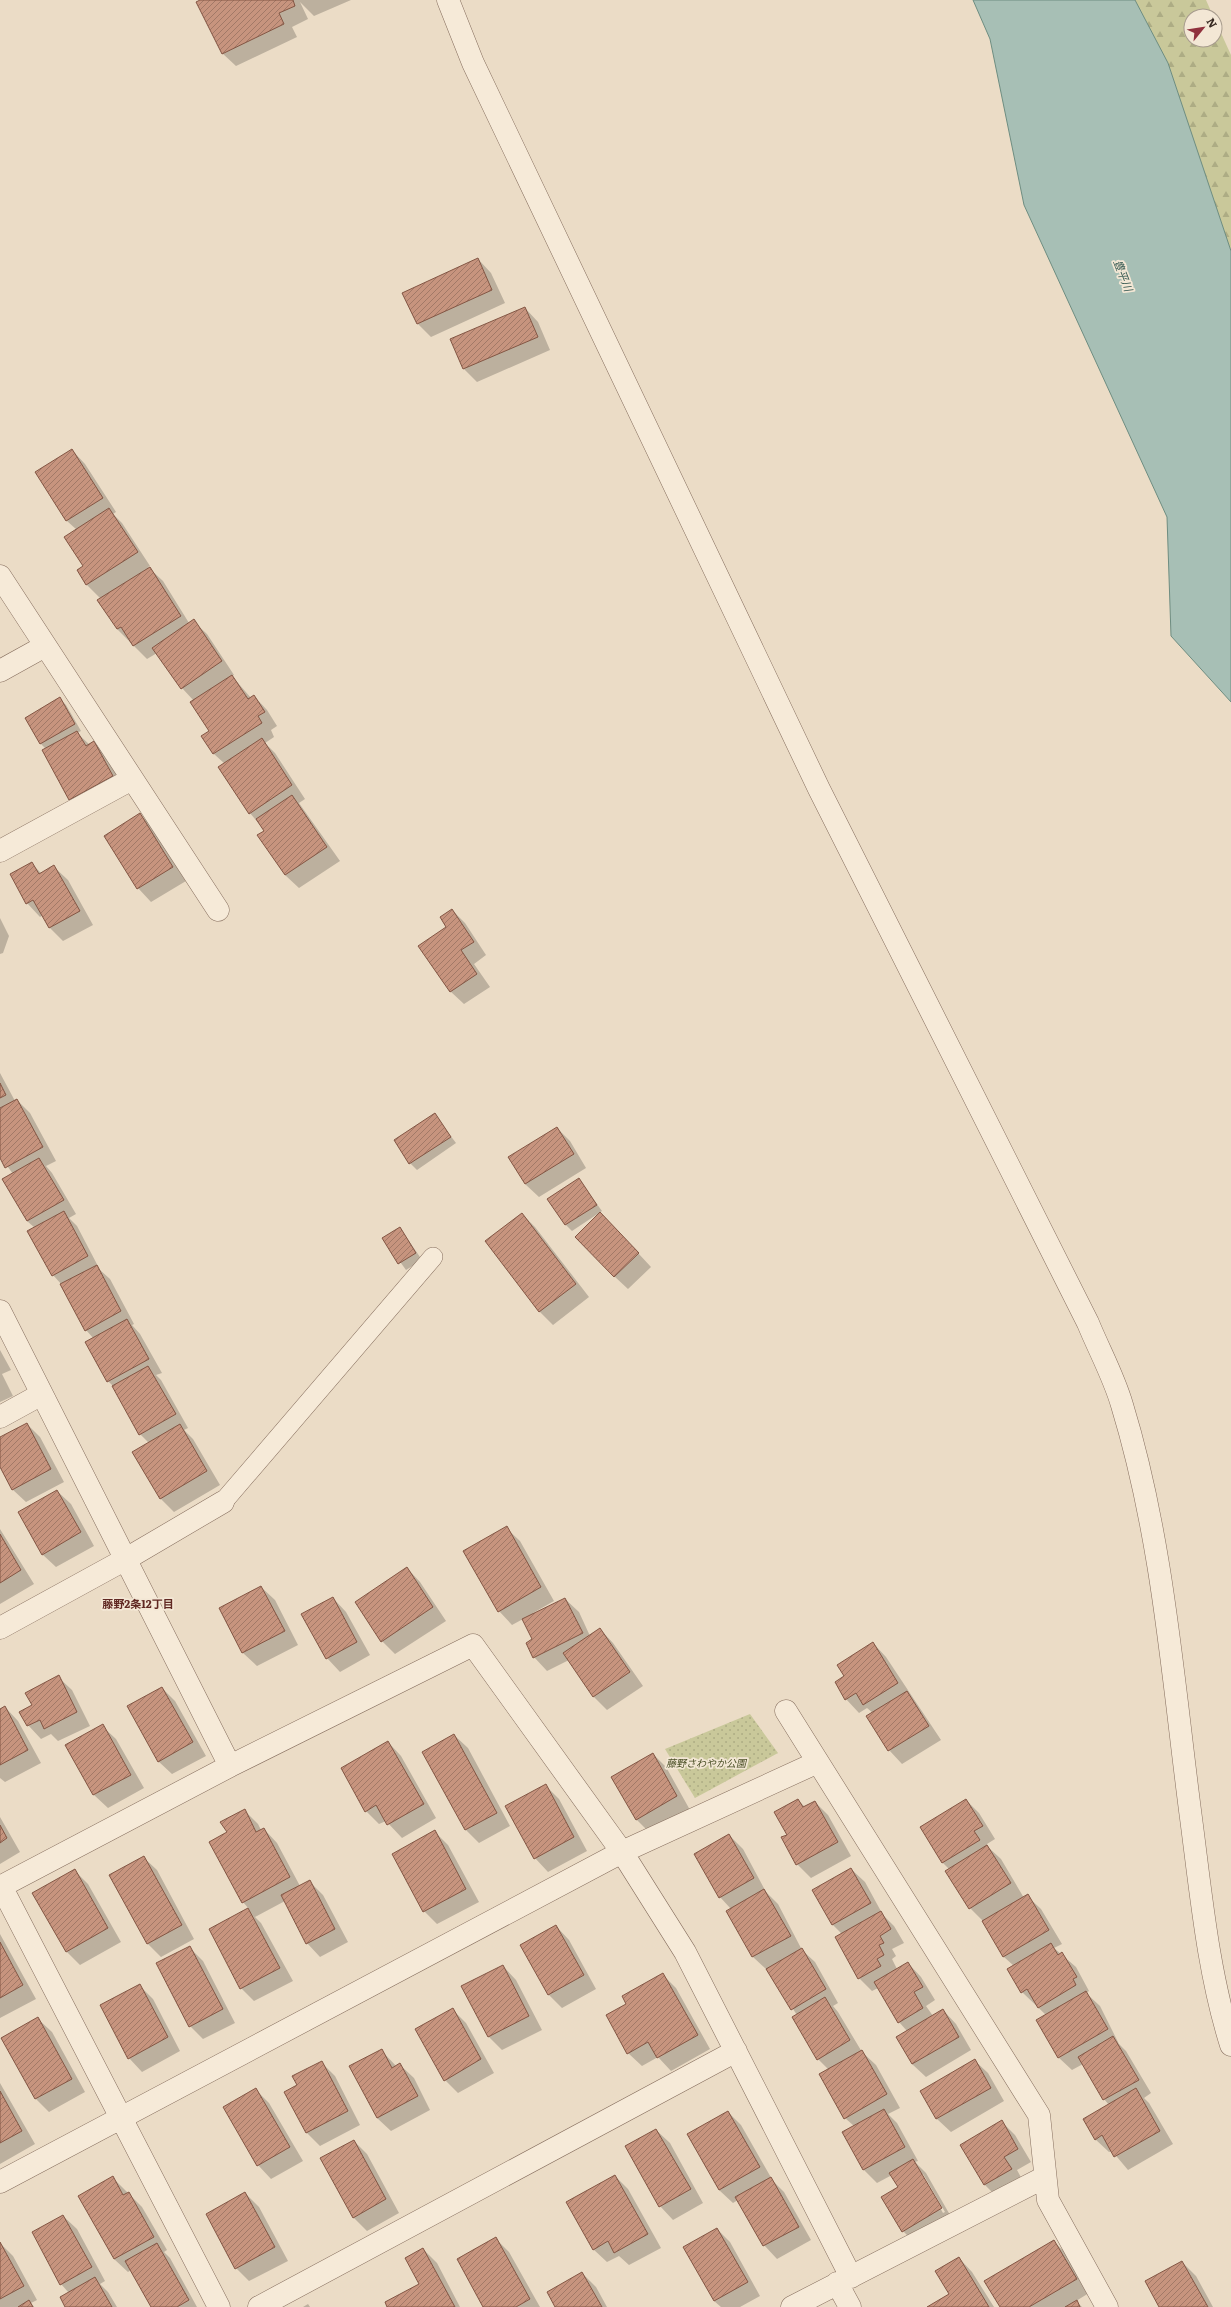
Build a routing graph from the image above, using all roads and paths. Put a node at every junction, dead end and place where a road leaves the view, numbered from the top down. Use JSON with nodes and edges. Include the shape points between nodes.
{"nodes":[{"id":1,"x":448,"y":0,"type":"edge"},
{"id":2,"x":0,"y":576,"type":"edge"},
{"id":3,"x":45,"y":646,"type":"junction"},
{"id":4,"x":0,"y":671,"type":"edge"},
{"id":5,"x":132,"y":779,"type":"junction"},
{"id":6,"x":0,"y":850,"type":"edge"},
{"id":7,"x":218,"y":910,"type":"dead end"},
{"id":8,"x":433,"y":1257,"type":"dead end"},
{"id":9,"x":0,"y":1311,"type":"edge"},
{"id":10,"x":42,"y":1394,"type":"junction"},
{"id":11,"x":0,"y":1417,"type":"edge"},
{"id":12,"x":223,"y":1502,"type":"joint"},
{"id":13,"x":126,"y":1559,"type":"junction"},
{"id":14,"x":0,"y":1628,"type":"edge"},
{"id":15,"x":786,"y":1710,"type":"dead end"},
{"id":16,"x":818,"y":1762,"type":"junction"},
{"id":17,"x":230,"y":1766,"type":"junction"},
{"id":18,"x":622,"y":1852,"type":"junction"},
{"id":19,"x":0,"y":1887,"type":"edge"},
{"id":20,"x":1231,"y":2045,"type":"edge"},
{"id":21,"x":736,"y":2051,"type":"junction"},
{"id":22,"x":122,"y":2119,"type":"junction"},
{"id":23,"x":1045,"y":2177,"type":"junction"},
{"id":24,"x":0,"y":2182,"type":"edge"},
{"id":25,"x":844,"y":2280,"type":"junction"},
{"id":26,"x":219,"y":2307,"type":"edge"},
{"id":27,"x":259,"y":2307,"type":"edge"},
{"id":28,"x":792,"y":2307,"type":"edge"},
{"id":29,"x":850,"y":2307,"type":"edge"},
{"id":30,"x":1106,"y":2307,"type":"edge"}],
"edges":[{"from":1,"to":20,"type":"street","via":[[473,63],[819,789],[1088,1323],[1122,1404],[1144,1494],[1159,1576],[1204,1914],[1221,2012]]},
{"from":2,"to":3,"type":"street"},
{"from":3,"to":4,"type":"street"},
{"from":3,"to":5,"type":"street"},
{"from":5,"to":6,"type":"street"},
{"from":5,"to":7,"type":"street"},
{"from":8,"to":12,"type":"lane"},
{"from":9,"to":10,"type":"street"},
{"from":10,"to":11,"type":"street"},
{"from":10,"to":13,"type":"street"},
{"from":12,"to":13,"type":"street"},
{"from":13,"to":14,"type":"street"},
{"from":13,"to":17,"type":"street"},
{"from":15,"to":16,"type":"street"},
{"from":16,"to":18,"type":"street"},
{"from":16,"to":23,"type":"street","via":[[1039,2116]]},
{"from":17,"to":18,"type":"street","via":[[473,1645]]},
{"from":17,"to":19,"type":"street"},
{"from":18,"to":21,"type":"street","via":[[685,1952]]},
{"from":18,"to":22,"type":"street"},
{"from":19,"to":22,"type":"street"},
{"from":21,"to":25,"type":"street"},
{"from":21,"to":27,"type":"street"},
{"from":22,"to":24,"type":"street"},
{"from":22,"to":26,"type":"street"},
{"from":23,"to":25,"type":"street"},
{"from":23,"to":30,"type":"street","via":[[1048,2200]]},
{"from":25,"to":28,"type":"street"},
{"from":25,"to":29,"type":"street"}]}
